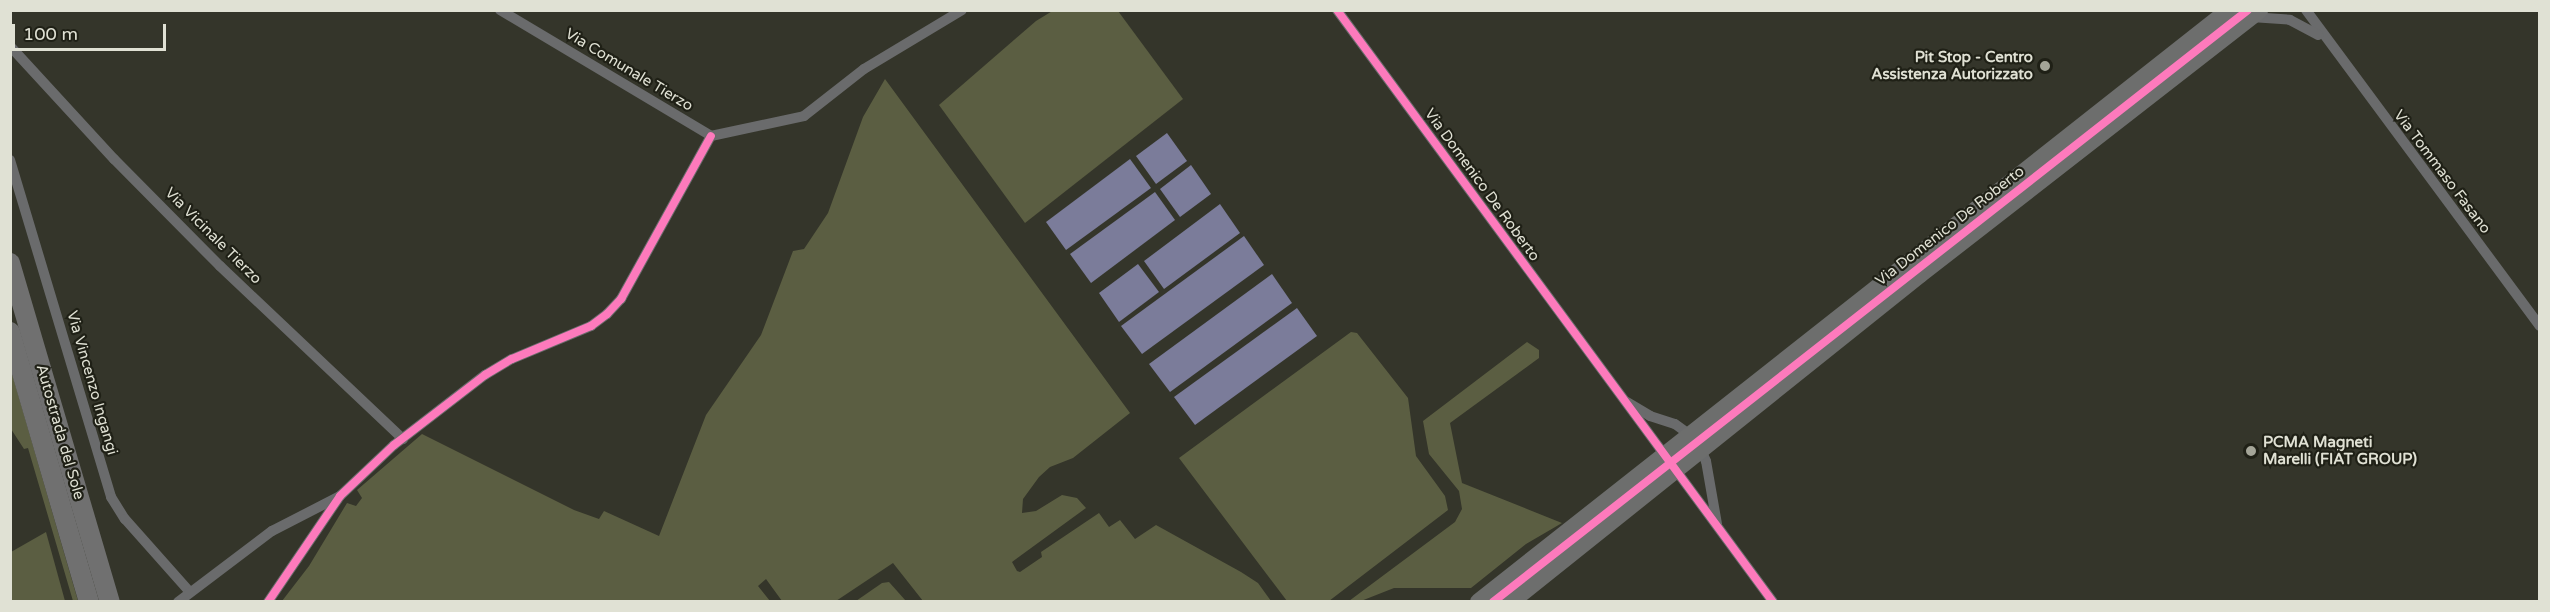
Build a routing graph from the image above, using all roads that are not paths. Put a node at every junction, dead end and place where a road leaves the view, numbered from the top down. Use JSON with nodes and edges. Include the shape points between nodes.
{"nodes":[{"id":1,"x":500,"y":10,"type":"edge"},
{"id":2,"x":962,"y":10,"type":"edge"},
{"id":3,"x":1337,"y":10,"type":"edge"},
{"id":4,"x":2259,"y":10,"type":"edge"},
{"id":5,"x":2306,"y":10,"type":"edge"},
{"id":6,"x":2239,"y":13,"type":"edge"},
{"id":7,"x":2321,"y":36,"type":"junction"},
{"id":8,"x":10,"y":46,"type":"edge"},
{"id":9,"x":711,"y":136,"type":"junction"},
{"id":10,"x":10,"y":160,"type":"edge"},
{"id":11,"x":10,"y":263,"type":"edge"},
{"id":12,"x":2540,"y":326,"type":"edge"},
{"id":13,"x":10,"y":332,"type":"edge"},
{"id":14,"x":1622,"y":399,"type":"junction"},
{"id":15,"x":402,"y":439,"type":"junction"},
{"id":16,"x":1697,"y":440,"type":"junction"},
{"id":17,"x":1668,"y":463,"type":"junction"},
{"id":18,"x":340,"y":496,"type":"junction"},
{"id":19,"x":1719,"y":530,"type":"junction"},
{"id":20,"x":189,"y":591,"type":"junction"},
{"id":21,"x":89,"y":602,"type":"edge"},
{"id":22,"x":110,"y":602,"type":"edge"},
{"id":23,"x":178,"y":602,"type":"edge"},
{"id":24,"x":268,"y":602,"type":"edge"},
{"id":25,"x":1479,"y":602,"type":"edge"},
{"id":26,"x":1493,"y":602,"type":"edge"},
{"id":27,"x":1510,"y":602,"type":"edge"},
{"id":28,"x":1773,"y":602,"type":"edge"}],
"edges":[{"from":1,"to":9,"type":"street","name":"Via Comunale Tierzo"},
{"from":2,"to":9,"type":"street","via":[[864,69],[804,116]]},
{"from":3,"to":14,"type":"street","name":"Via Domenico De Roberto"},
{"from":4,"to":27,"type":"highway","bridge":true,"via":[[1920,274]]},
{"from":5,"to":7,"type":"street","name":"Via Tommaso Fasano"},
{"from":6,"to":7,"type":"street","name":"Via Tommaso Fasano","via":[[2290,20]]},
{"from":6,"to":16,"type":"street","name":"Via Domenico De Roberto"},
{"from":6,"to":25,"type":"highway","bridge":true},
{"from":7,"to":12,"type":"street","name":"Via Tommaso Fasano"},
{"from":8,"to":15,"type":"street","name":"Via Vicinale Tierzo","via":[[220,266]]},
{"from":9,"to":15,"type":"street","via":[[621,299],[607,314],[591,326],[512,359],[485,375]]},
{"from":10,"to":20,"type":"street","name":"Via Vincenzo Ingangi","via":[[111,497],[125,519]]},
{"from":11,"to":22,"type":"highway","name":"Autostrada del Sole"},
{"from":13,"to":21,"type":"highway","name":"Autostrada del Sole"},
{"from":14,"to":16,"type":"street","name":"Via Domenico De Roberto","via":[[1650,416],[1675,424]]},
{"from":14,"to":17,"type":"street","name":"Via Domenico De Roberto"},
{"from":15,"to":18,"type":"street"},
{"from":16,"to":17,"type":"street","name":"Via Domenico De Roberto"},
{"from":16,"to":19,"type":"street","name":"Via Domenico De Roberto","via":[[1706,461]]},
{"from":17,"to":19,"type":"street","name":"Via Domenico De Roberto"},
{"from":17,"to":26,"type":"street","name":"Via Domenico De Roberto"},
{"from":18,"to":20,"type":"street","via":[[272,531]]},
{"from":18,"to":24,"type":"street"},
{"from":19,"to":28,"type":"street","name":"Via Domenico De Roberto"},
{"from":20,"to":23,"type":"street"}]}
